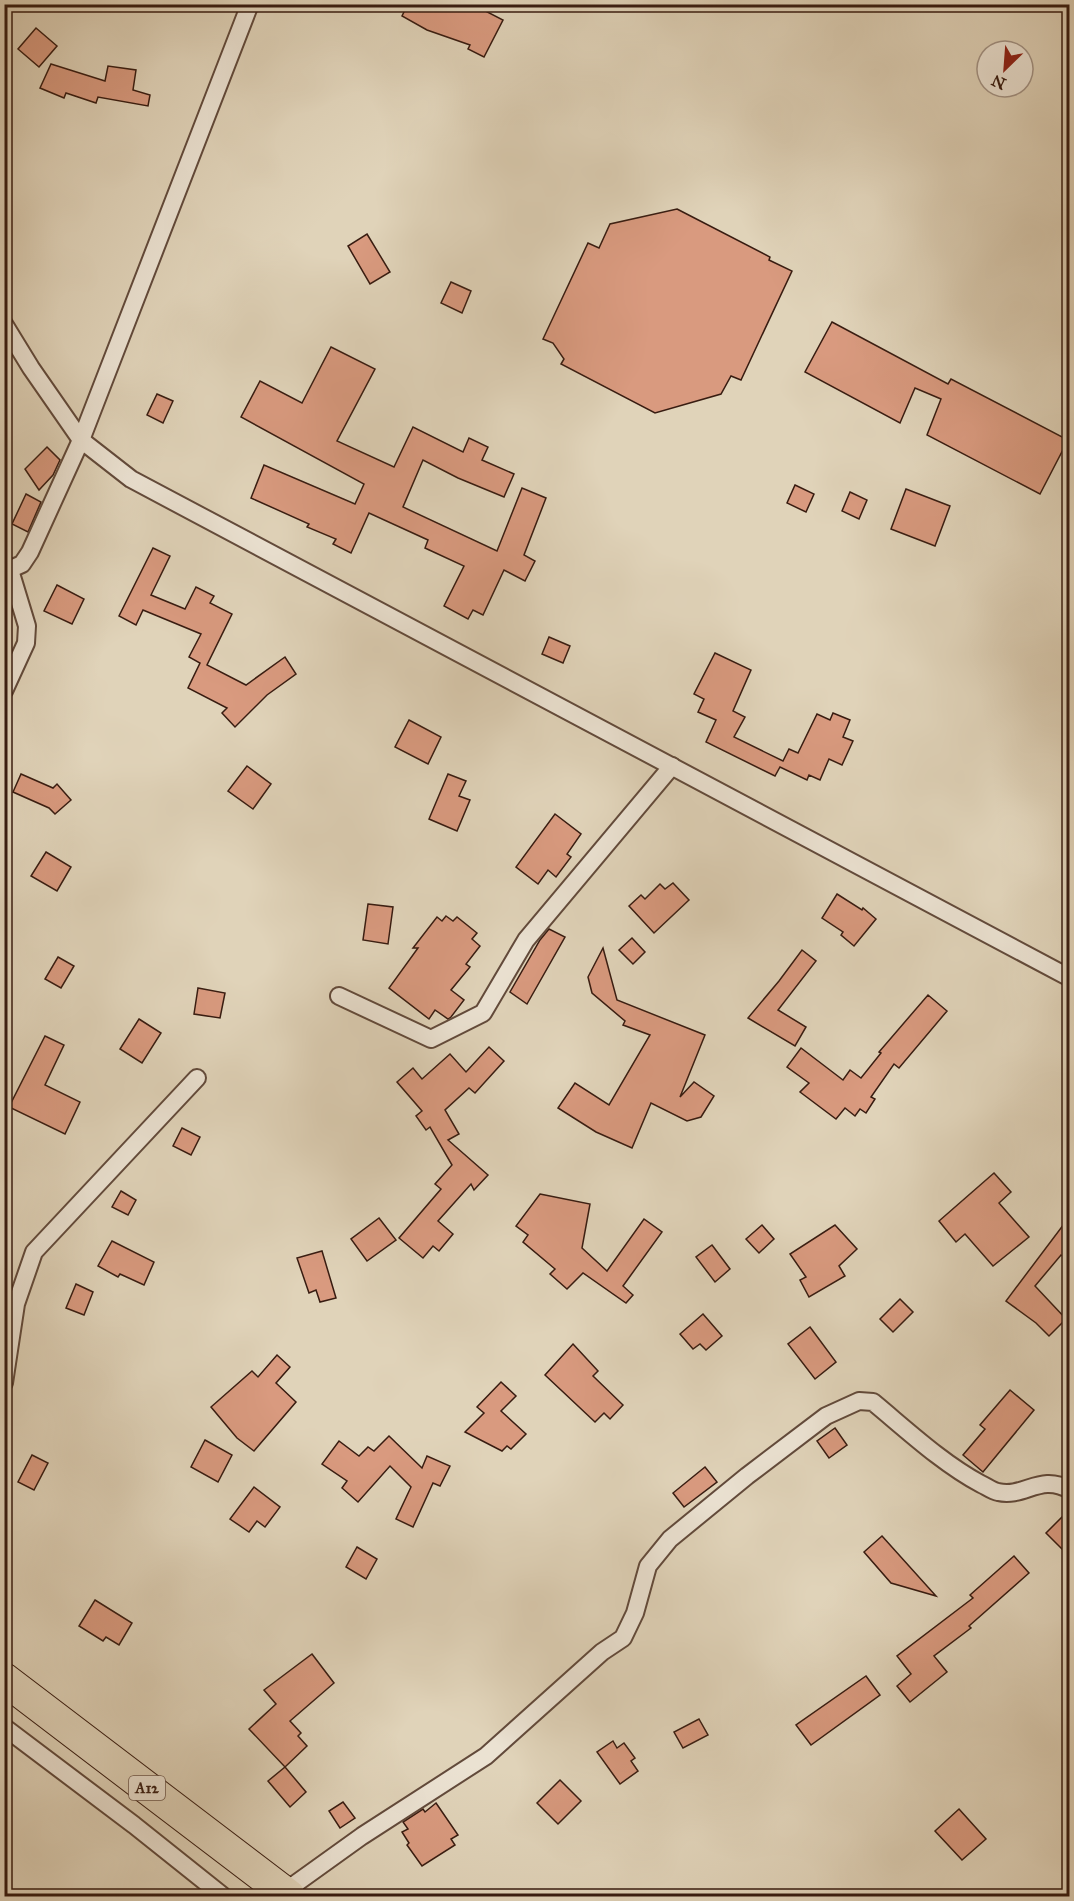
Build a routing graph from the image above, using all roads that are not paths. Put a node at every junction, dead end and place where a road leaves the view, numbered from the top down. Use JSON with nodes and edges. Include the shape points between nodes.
{"nodes":[{"id":1,"x":250,"y":4,"type":"edge"},
{"id":2,"x":4,"y":324,"type":"edge"},
{"id":3,"x":81,"y":440,"type":"junction"},
{"id":4,"x":7,"y":571,"type":"edge"},
{"id":5,"x":4,"y":691,"type":"edge"},
{"id":6,"x":672,"y":766,"type":"junction"},
{"id":7,"x":1070,"y":978,"type":"edge"},
{"id":8,"x":339,"y":996,"type":"dead end"},
{"id":9,"x":197,"y":1078,"type":"dead end"},
{"id":10,"x":4,"y":1383,"type":"edge"},
{"id":11,"x":1070,"y":1490,"type":"edge"},
{"id":12,"x":4,"y":1679,"type":"edge"},
{"id":13,"x":4,"y":1727,"type":"edge"},
{"id":14,"x":286,"y":1894,"type":"edge"},
{"id":15,"x":223,"y":1896,"type":"edge"}],
"edges":[{"from":1,"to":3,"type":"street"},
{"from":2,"to":3,"type":"street"},
{"from":3,"to":4,"type":"street","via":[[30,552],[22,564]]},
{"from":3,"to":6,"type":"street","via":[[131,478]]},
{"from":4,"to":5,"type":"street","via":[[27,626],[26,643]]},
{"from":6,"to":7,"type":"street"},
{"from":6,"to":8,"type":"street","via":[[526,940],[483,1013],[431,1038]]},
{"from":9,"to":10,"type":"street","via":[[34,1252],[16,1304]]},
{"from":11,"to":14,"type":"street","via":[[1058,1483],[997,1492],[959,1472],[873,1402],[859,1401],[826,1416],[670,1539],[648,1566],[635,1613],[623,1638],[602,1652],[486,1756],[362,1836]]},
{"from":12,"to":14,"type":"highway","number":"A12"},
{"from":13,"to":15,"type":"street"}]}
